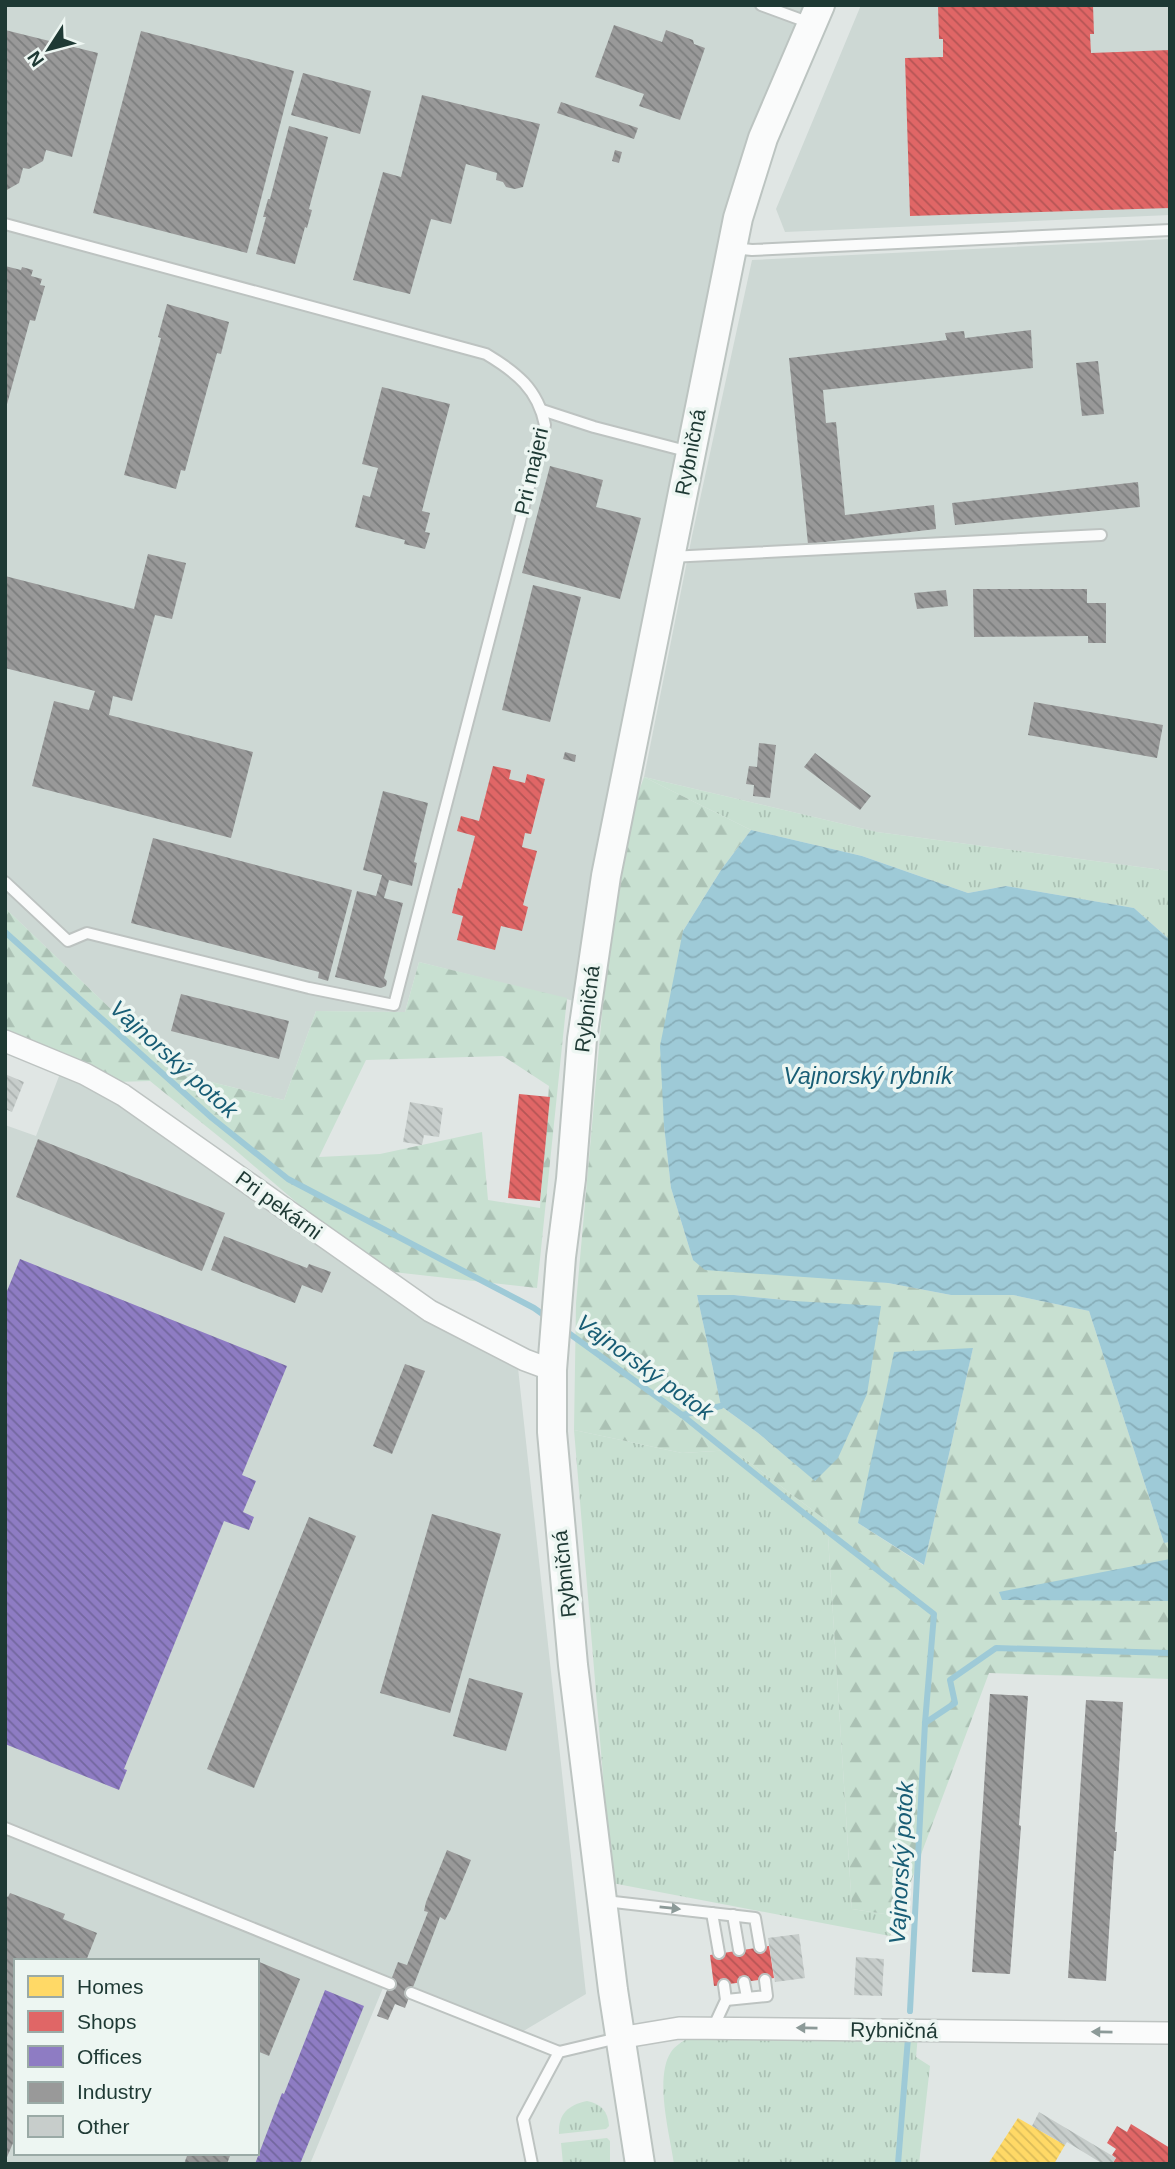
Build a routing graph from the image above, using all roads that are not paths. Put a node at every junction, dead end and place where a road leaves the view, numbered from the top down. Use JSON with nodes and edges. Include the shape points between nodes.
{"nodes":[{"id":1,"x":761,"y":5,"type":"edge"},
{"id":2,"x":816,"y":14,"type":"edge"},
{"id":3,"x":5,"y":224,"type":"edge"},
{"id":4,"x":1170,"y":230,"type":"edge"},
{"id":5,"x":730,"y":248,"type":"junction"},
{"id":6,"x":542,"y":410,"type":"junction"},
{"id":7,"x":690,"y":452,"type":"junction"},
{"id":8,"x":1101,"y":535,"type":"dead end"},
{"id":9,"x":670,"y":557,"type":"junction"},
{"id":10,"x":5,"y":882,"type":"edge"},
{"id":11,"x":5,"y":1041,"type":"edge"},
{"id":12,"x":552,"y":1370,"type":"junction"},
{"id":13,"x":5,"y":1828,"type":"edge"},
{"id":14,"x":602,"y":1901,"type":"junction"},
{"id":15,"x":712,"y":1913,"type":"junction"},
{"id":16,"x":733,"y":1915,"type":"junction"},
{"id":17,"x":760,"y":1947,"type":"dead end"},
{"id":18,"x":739,"y":1950,"type":"dead end"},
{"id":19,"x":719,"y":1953,"type":"dead end"},
{"id":20,"x":765,"y":1980,"type":"dead end"},
{"id":21,"x":744,"y":1982,"type":"dead end"},
{"id":22,"x":390,"y":1984,"type":"dead end"},
{"id":23,"x":724,"y":1985,"type":"dead end"},
{"id":24,"x":411,"y":1993,"type":"dead end"},
{"id":25,"x":747,"y":1997,"type":"junction"},
{"id":26,"x":726,"y":2000,"type":"junction"},
{"id":27,"x":713,"y":2028,"type":"junction"},
{"id":28,"x":1170,"y":2033,"type":"edge"},
{"id":29,"x":619,"y":2038,"type":"junction"},
{"id":30,"x":559,"y":2052,"type":"junction"},
{"id":31,"x":532,"y":2164,"type":"edge"},
{"id":32,"x":640,"y":2164,"type":"edge"}],
"edges":[{"from":1,"to":2,"type":"lane"},
{"from":2,"to":5,"type":"main road","name":"Rybničná","via":[[763,138]]},
{"from":3,"to":6,"type":"lane","name":"Pri majeri","via":[[486,354],[514,371]]},
{"from":4,"to":5,"type":"lane"},
{"from":5,"to":7,"type":"main road","name":"Rybničná"},
{"from":6,"to":7,"type":"lane"},
{"from":6,"to":10,"type":"lane","name":"Pri majeri","via":[[545,425],[394,1005],[87,933],[68,941]]},
{"from":7,"to":9,"type":"main road","name":"Rybničná"},
{"from":8,"to":9,"type":"lane"},
{"from":9,"to":12,"type":"main road","name":"Rybničná","via":[[606,876],[586,1004]]},
{"from":11,"to":12,"type":"street","name":"Pri pekárni","via":[[85,1074],[123,1096],[430,1311]]},
{"from":12,"to":14,"type":"main road","name":"Rybničná","via":[[557,1503]]},
{"from":13,"to":22,"type":"lane"},
{"from":14,"to":15,"type":"lane","one_way":true},
{"from":14,"to":29,"type":"main road","name":"Rybničná"},
{"from":15,"to":16,"type":"lane"},
{"from":15,"to":19,"type":"lane"},
{"from":16,"to":17,"type":"lane","via":[[755,1918]]},
{"from":16,"to":18,"type":"lane"},
{"from":20,"to":25,"type":"lane","via":[[767,1996]]},
{"from":21,"to":25,"type":"lane"},
{"from":23,"to":26,"type":"lane"},
{"from":24,"to":30,"type":"lane"},
{"from":25,"to":26,"type":"lane"},
{"from":26,"to":27,"type":"lane"},
{"from":28,"to":27,"type":"street","name":"Rybničná","one_way":true},
{"from":27,"to":29,"type":"street","name":"Rybničná","via":[[679,2028]]},
{"from":29,"to":30,"type":"lane"},
{"from":29,"to":32,"type":"main road","name":"Rybničná"},
{"from":30,"to":31,"type":"lane","via":[[523,2119]]}]}
